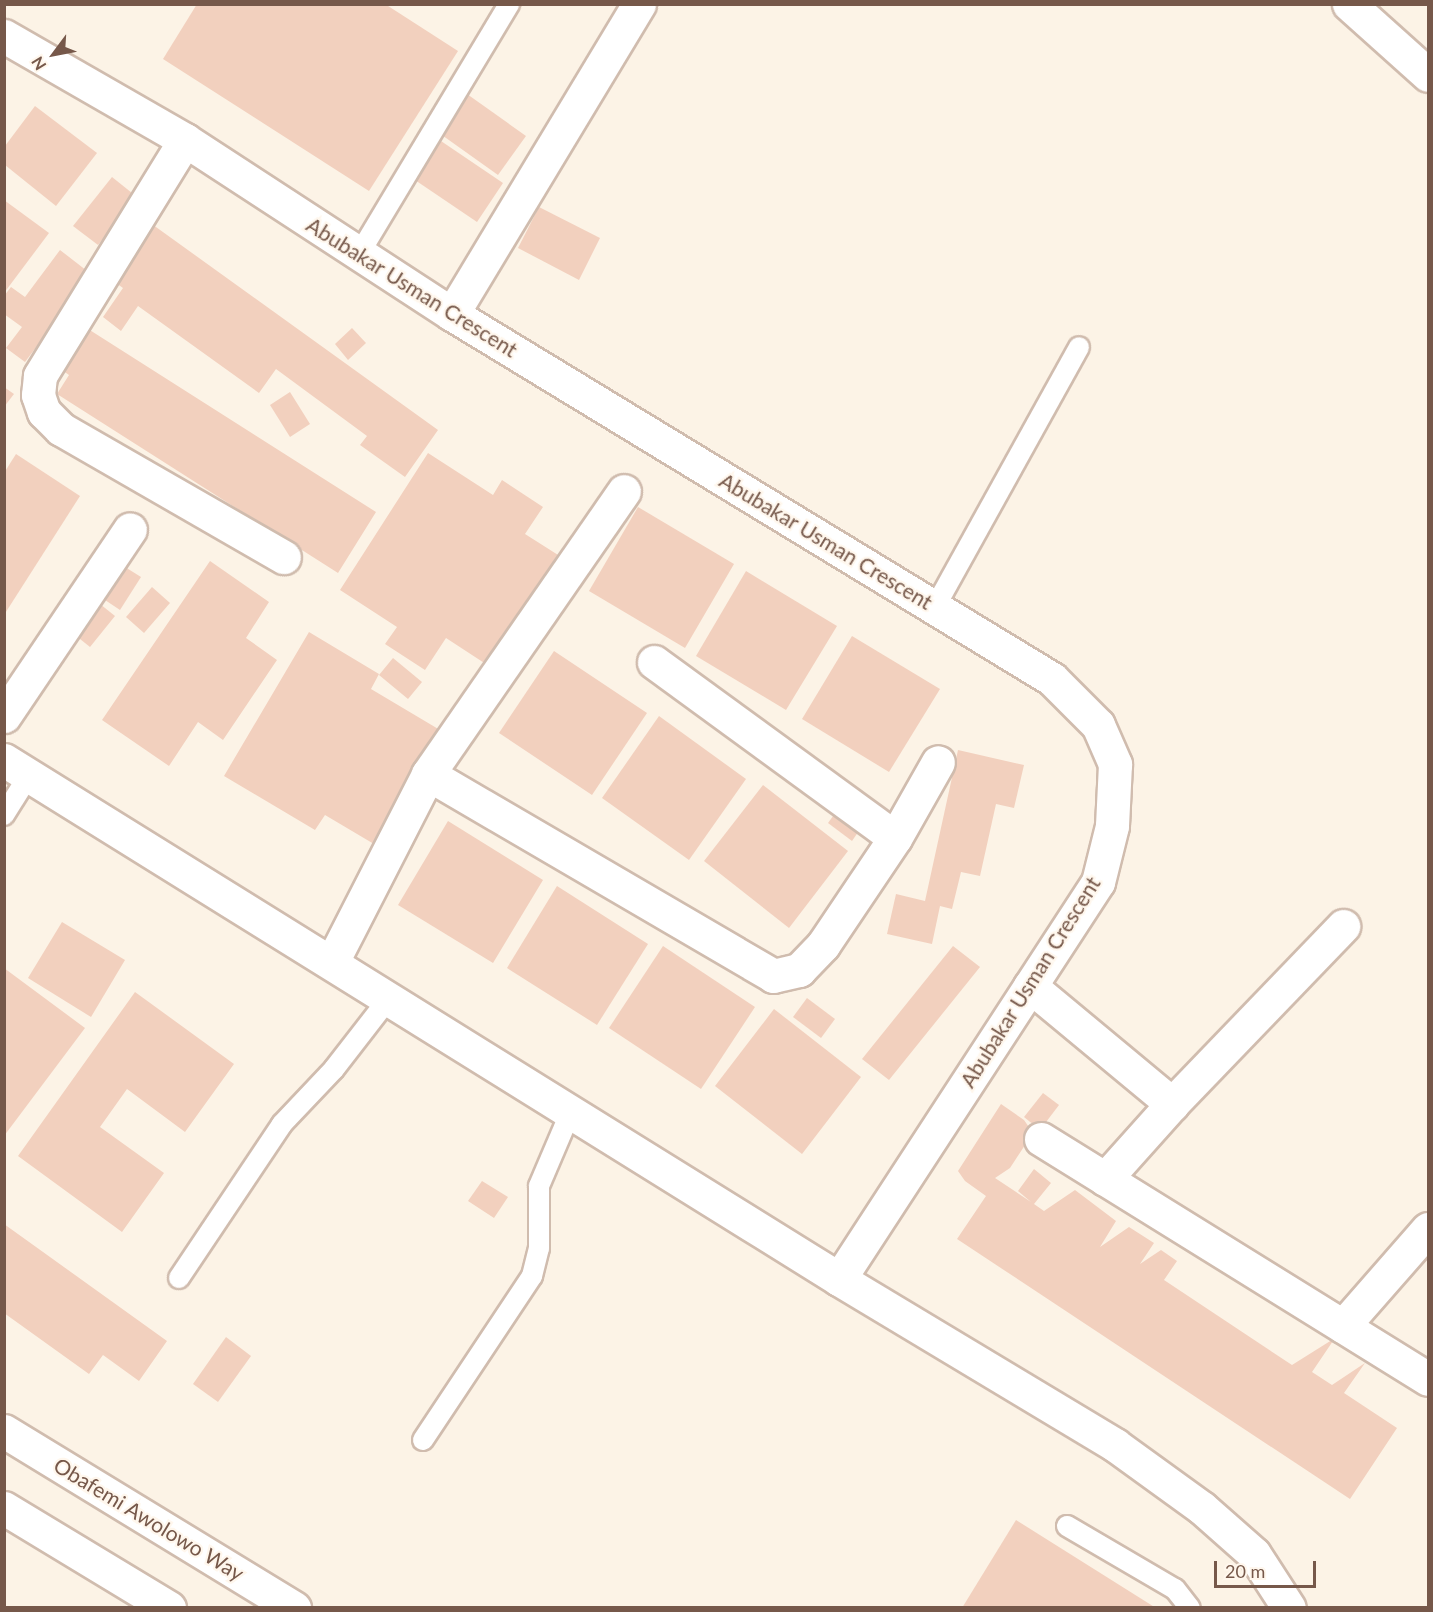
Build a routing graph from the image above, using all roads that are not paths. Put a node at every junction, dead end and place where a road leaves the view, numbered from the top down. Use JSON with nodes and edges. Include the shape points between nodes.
{"nodes":[{"id":1,"x":509,"y":4,"type":"edge"},
{"id":2,"x":639,"y":4,"type":"edge"},
{"id":3,"x":1349,"y":4,"type":"edge"},
{"id":4,"x":4,"y":36,"type":"edge"},
{"id":5,"x":1428,"y":75,"type":"edge"},
{"id":6,"x":185,"y":140,"type":"junction"},
{"id":7,"x":359,"y":254,"type":"junction"},
{"id":8,"x":452,"y":314,"type":"junction"},
{"id":9,"x":1079,"y":347,"type":"dead end"},
{"id":10,"x":624,"y":491,"type":"dead end"},
{"id":11,"x":130,"y":528,"type":"dead end"},
{"id":12,"x":284,"y":557,"type":"dead end"},
{"id":13,"x":935,"y":607,"type":"junction"},
{"id":14,"x":654,"y":662,"type":"dead end"},
{"id":15,"x":4,"y":716,"type":"edge"},
{"id":16,"x":938,"y":762,"type":"dead end"},
{"id":17,"x":17,"y":767,"type":"edge"},
{"id":18,"x":428,"y":774,"type":"junction"},
{"id":19,"x":4,"y":815,"type":"edge"},
{"id":20,"x":895,"y":838,"type":"junction"},
{"id":21,"x":1343,"y":926,"type":"dead end"},
{"id":22,"x":332,"y":962,"type":"junction"},
{"id":23,"x":1030,"y":986,"type":"junction"},
{"id":24,"x":389,"y":998,"type":"junction"},
{"id":25,"x":1172,"y":1104,"type":"junction"},
{"id":26,"x":571,"y":1111,"type":"junction"},
{"id":27,"x":1041,"y":1139,"type":"dead end"},
{"id":28,"x":1105,"y":1179,"type":"junction"},
{"id":29,"x":1428,"y":1229,"type":"edge"},
{"id":30,"x":179,"y":1278,"type":"dead end"},
{"id":31,"x":839,"y":1279,"type":"junction"},
{"id":32,"x":1343,"y":1326,"type":"junction"},
{"id":33,"x":1428,"y":1379,"type":"edge"},
{"id":34,"x":4,"y":1431,"type":"edge"},
{"id":35,"x":423,"y":1440,"type":"dead end"},
{"id":36,"x":4,"y":1508,"type":"edge"},
{"id":37,"x":1067,"y":1526,"type":"dead end"},
{"id":38,"x":169,"y":1608,"type":"edge"},
{"id":39,"x":294,"y":1608,"type":"edge"},
{"id":40,"x":1190,"y":1608,"type":"edge"},
{"id":41,"x":1289,"y":1608,"type":"edge"}],
"edges":[{"from":1,"to":7,"type":"lane"},
{"from":2,"to":8,"type":"street"},
{"from":3,"to":5,"type":"street"},
{"from":4,"to":6,"type":"street","name":"Abubakar Usman Crescent"},
{"from":6,"to":7,"type":"street","name":"Abubakar Usman Crescent"},
{"from":6,"to":12,"type":"street","via":[[40,376],[38,395],[44,412],[61,429]]},
{"from":7,"to":8,"type":"street","name":"Abubakar Usman Crescent"},
{"from":8,"to":13,"type":"street","name":"Abubakar Usman Crescent"},
{"from":9,"to":13,"type":"lane"},
{"from":10,"to":18,"type":"street"},
{"from":11,"to":15,"type":"street"},
{"from":13,"to":23,"type":"street","name":"Abubakar Usman Crescent","via":[[1052,679],[1098,725],[1115,764],[1112,826],[1098,882]]},
{"from":14,"to":20,"type":"street"},
{"from":16,"to":20,"type":"street"},
{"from":17,"to":19,"type":"lane"},
{"from":17,"to":22,"type":"street"},
{"from":18,"to":20,"type":"street","via":[[773,976],[799,970],[824,945]]},
{"from":18,"to":22,"type":"street"},
{"from":21,"to":25,"type":"street"},
{"from":22,"to":24,"type":"street"},
{"from":23,"to":25,"type":"street"},
{"from":23,"to":31,"type":"street","name":"Abubakar Usman Crescent"},
{"from":24,"to":26,"type":"street"},
{"from":24,"to":30,"type":"lane","via":[[334,1069],[282,1124]]},
{"from":25,"to":28,"type":"street"},
{"from":26,"to":31,"type":"street"},
{"from":26,"to":35,"type":"lane","via":[[539,1186],[539,1248],[532,1276]]},
{"from":27,"to":28,"type":"street"},
{"from":28,"to":32,"type":"street"},
{"from":29,"to":32,"type":"street"},
{"from":31,"to":41,"type":"street","via":[[1144,1466],[1202,1508],[1254,1554]]},
{"from":32,"to":33,"type":"street"},
{"from":34,"to":39,"type":"street","name":"Obafemi Awolowo Way"},
{"from":36,"to":38,"type":"street"},
{"from":37,"to":40,"type":"lane","via":[[1175,1589]]}]}
